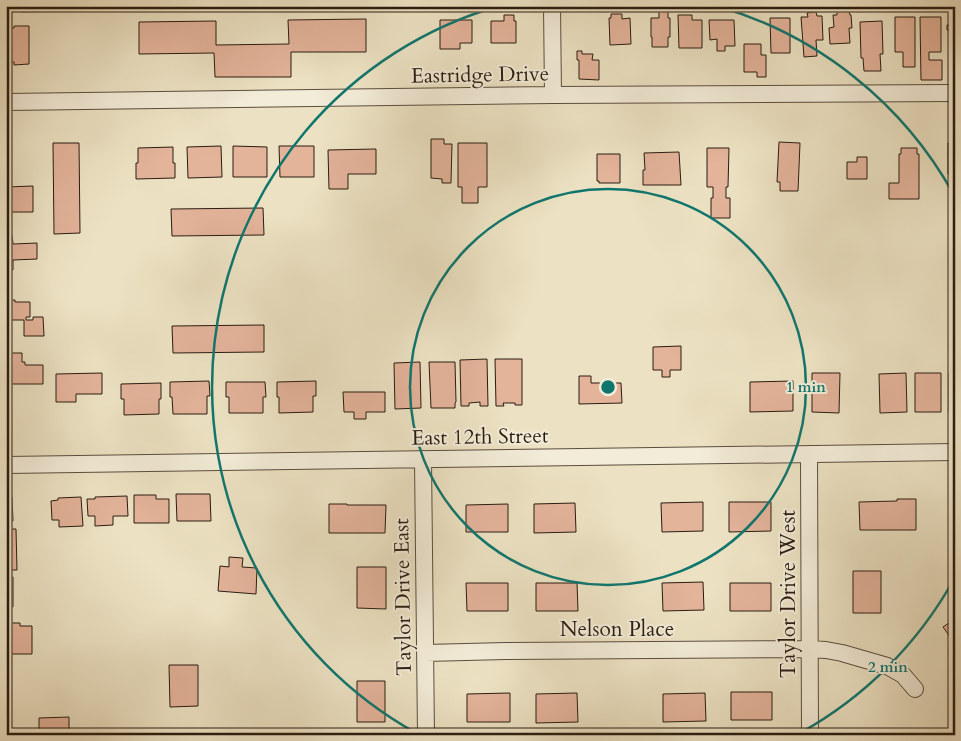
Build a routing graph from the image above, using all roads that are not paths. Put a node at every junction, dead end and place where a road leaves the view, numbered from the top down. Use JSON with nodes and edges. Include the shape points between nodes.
{"nodes":[{"id":1,"x":552,"y":6,"type":"edge"},
{"id":2,"x":955,"y":93,"type":"edge"},
{"id":3,"x":552,"y":95,"type":"junction"},
{"id":4,"x":6,"y":102,"type":"edge"},
{"id":5,"x":955,"y":452,"type":"edge"},
{"id":6,"x":809,"y":454,"type":"junction"},
{"id":7,"x":423,"y":459,"type":"junction"},
{"id":8,"x":6,"y":464,"type":"edge"},
{"id":9,"x":810,"y":649,"type":"junction"},
{"id":10,"x":425,"y":653,"type":"junction"},
{"id":11,"x":915,"y":689,"type":"dead end"},
{"id":12,"x":426,"y":735,"type":"edge"},
{"id":13,"x":810,"y":735,"type":"edge"}],
"edges":[{"from":1,"to":3,"type":"street"},
{"from":2,"to":3,"type":"street","name":"Eastridge Drive"},
{"from":3,"to":4,"type":"street","name":"Eastridge Drive"},
{"from":5,"to":6,"type":"street","name":"East 12th Street"},
{"from":6,"to":7,"type":"street","name":"East 12th Street"},
{"from":6,"to":9,"type":"street","name":"Taylor Drive West"},
{"from":7,"to":8,"type":"street","name":"East 12th Street"},
{"from":7,"to":10,"type":"street","name":"Taylor Drive East"},
{"from":9,"to":10,"type":"street","name":"Nelson Place"},
{"from":9,"to":11,"type":"street","name":"Nelson Place","via":[[842,653],[887,666],[903,675]]},
{"from":9,"to":13,"type":"street","name":"Taylor Drive West"},
{"from":10,"to":12,"type":"street","name":"Taylor Drive East"}]}
